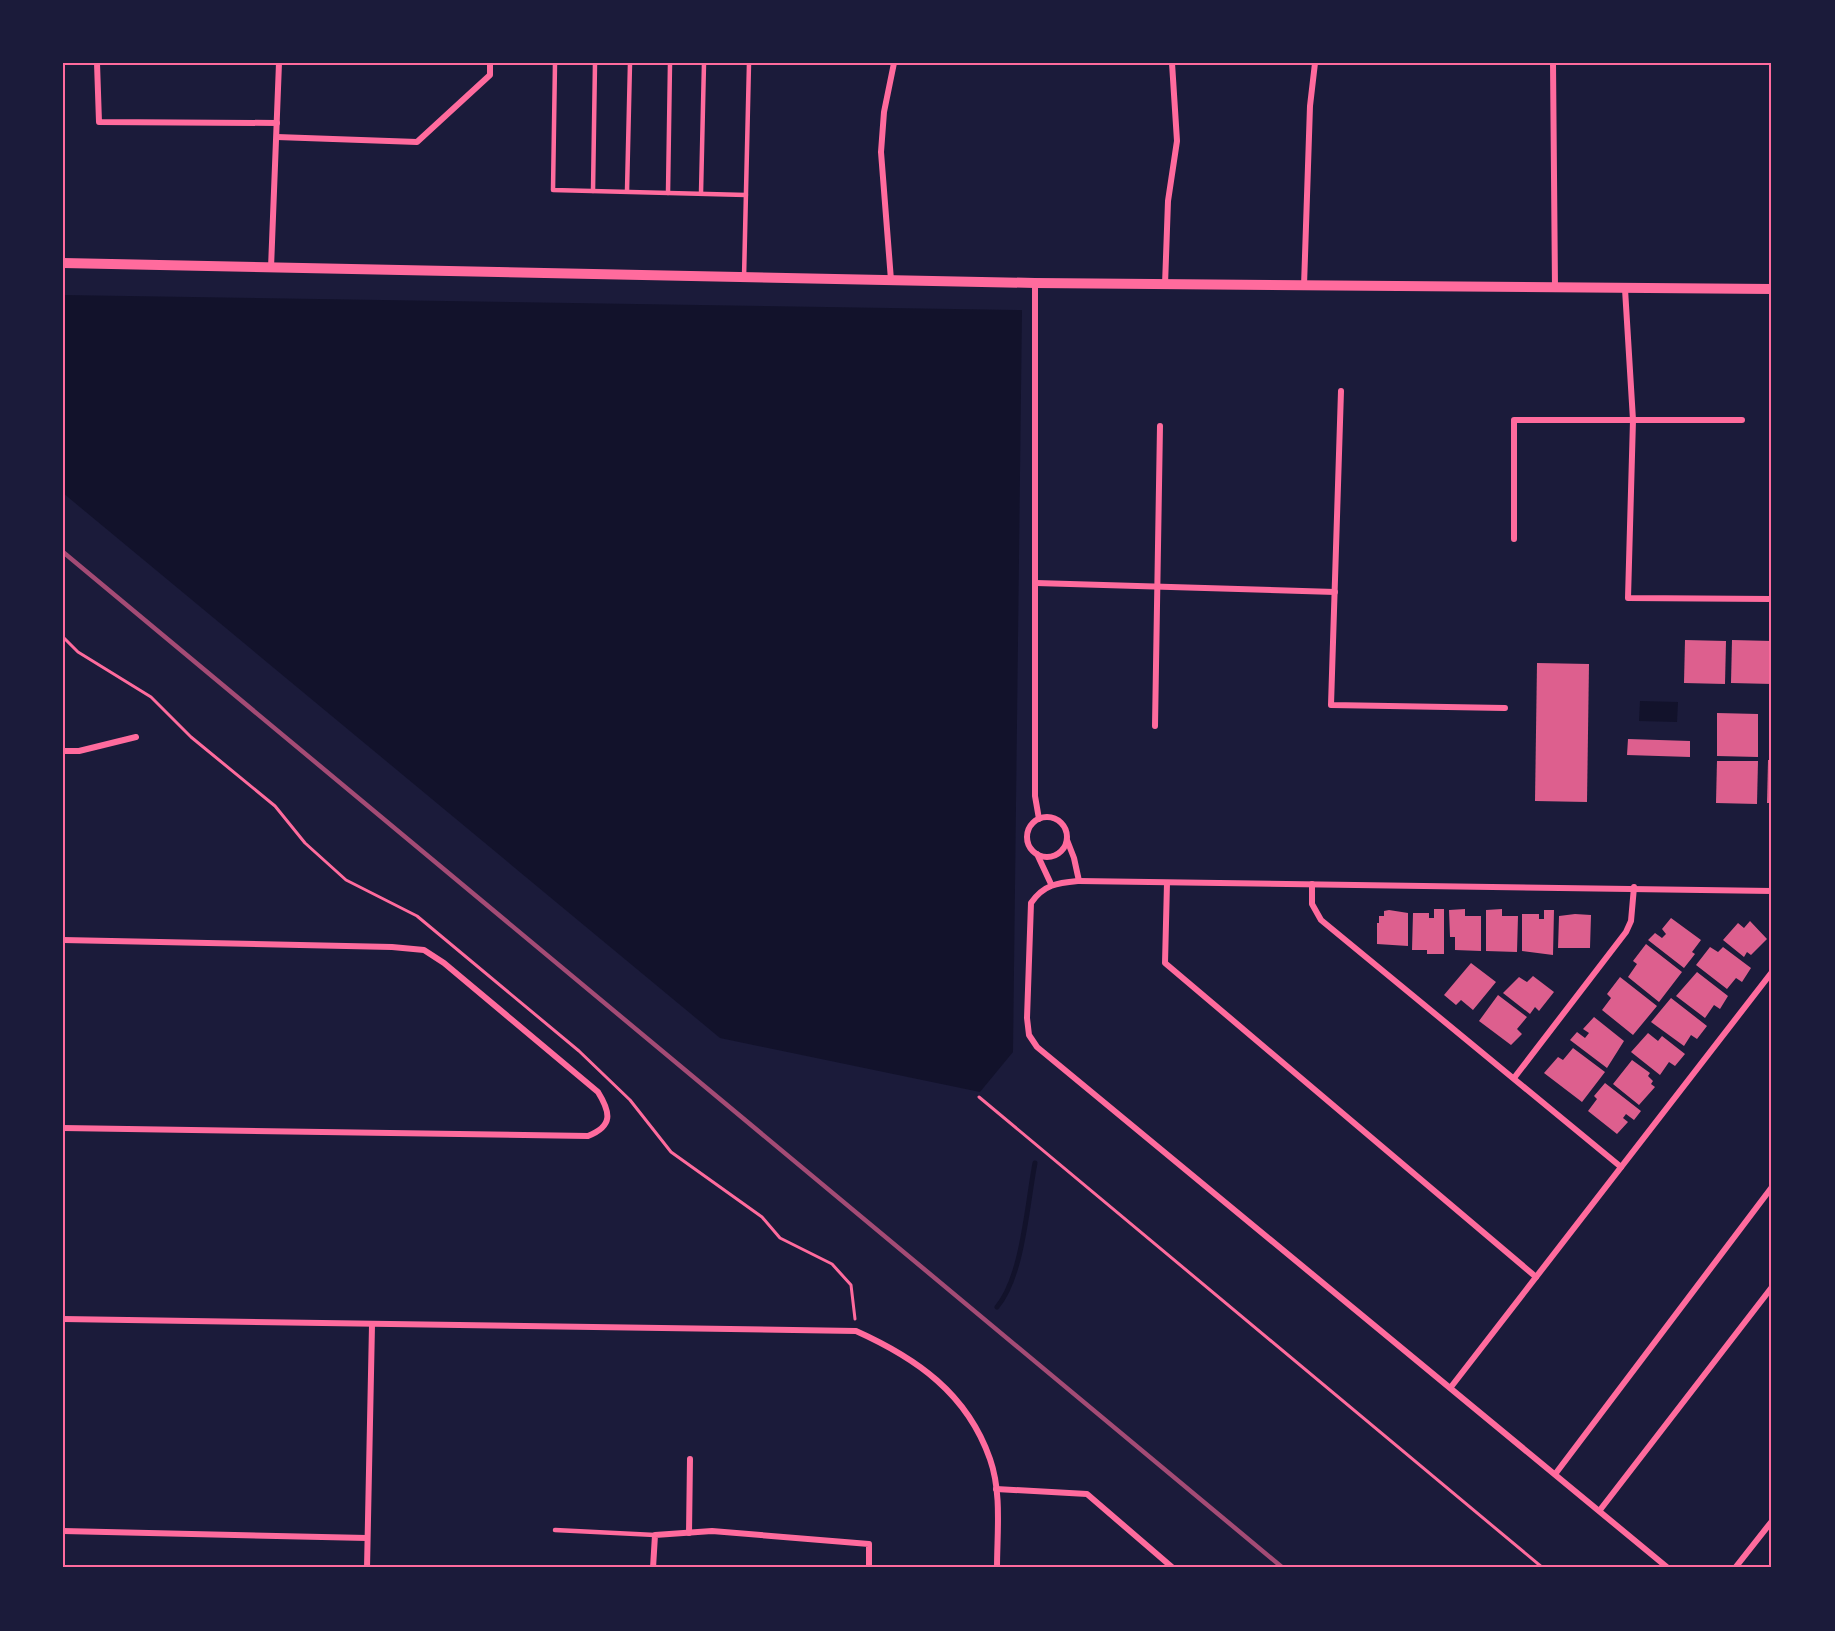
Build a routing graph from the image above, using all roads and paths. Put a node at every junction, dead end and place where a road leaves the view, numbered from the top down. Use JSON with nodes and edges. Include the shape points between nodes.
{"nodes":[{"id":1,"x":97,"y":63,"type":"edge"},
{"id":2,"x":279,"y":63,"type":"edge"},
{"id":3,"x":490,"y":63,"type":"edge"},
{"id":4,"x":555,"y":63,"type":"edge"},
{"id":5,"x":595,"y":63,"type":"edge"},
{"id":6,"x":630,"y":63,"type":"edge"},
{"id":7,"x":670,"y":63,"type":"edge"},
{"id":8,"x":704,"y":63,"type":"edge"},
{"id":9,"x":749,"y":63,"type":"edge"},
{"id":10,"x":894,"y":63,"type":"edge"},
{"id":11,"x":1172,"y":63,"type":"edge"},
{"id":12,"x":1315,"y":63,"type":"edge"},
{"id":13,"x":1553,"y":63,"type":"edge"},
{"id":14,"x":278,"y":123,"type":"junction"},
{"id":15,"x":277,"y":137,"type":"junction"},
{"id":16,"x":592,"y":191,"type":"junction"},
{"id":17,"x":627,"y":191,"type":"junction"},
{"id":18,"x":668,"y":193,"type":"junction"},
{"id":19,"x":701,"y":193,"type":"junction"},
{"id":20,"x":746,"y":195,"type":"junction"},
{"id":21,"x":63,"y":263,"type":"edge"},
{"id":22,"x":271,"y":267,"type":"junction"},
{"id":23,"x":744,"y":278,"type":"junction"},
{"id":24,"x":891,"y":280,"type":"junction"},
{"id":25,"x":1035,"y":284,"type":"junction"},
{"id":26,"x":1165,"y":285,"type":"junction"},
{"id":27,"x":1304,"y":286,"type":"junction"},
{"id":28,"x":1555,"y":288,"type":"junction"},
{"id":29,"x":1625,"y":289,"type":"junction"},
{"id":30,"x":1772,"y":289,"type":"edge"},
{"id":31,"x":1341,"y":391,"type":"dead end"},
{"id":32,"x":1633,"y":420,"type":"junction"},
{"id":33,"x":1742,"y":420,"type":"dead end"},
{"id":34,"x":1160,"y":426,"type":"dead end"},
{"id":35,"x":1514,"y":539,"type":"dead end"},
{"id":36,"x":1036,"y":583,"type":"junction"},
{"id":37,"x":1157,"y":586,"type":"junction"},
{"id":38,"x":1335,"y":592,"type":"junction"},
{"id":39,"x":1771,"y":599,"type":"edge"},
{"id":40,"x":1505,"y":708,"type":"dead end"},
{"id":41,"x":1155,"y":726,"type":"dead end"},
{"id":42,"x":136,"y":737,"type":"dead end"},
{"id":43,"x":63,"y":751,"type":"edge"},
{"id":44,"x":1040,"y":819,"type":"junction"},
{"id":45,"x":1067,"y":840,"type":"junction"},
{"id":46,"x":1037,"y":854,"type":"junction"},
{"id":47,"x":1079,"y":881,"type":"junction"},
{"id":48,"x":1167,"y":883,"type":"junction"},
{"id":49,"x":1051,"y":884,"type":"junction"},
{"id":50,"x":1312,"y":884,"type":"junction"},
{"id":51,"x":1634,"y":887,"type":"junction"},
{"id":52,"x":1772,"y":891,"type":"edge"},
{"id":53,"x":63,"y":940,"type":"edge"},
{"id":54,"x":1772,"y":972,"type":"edge"},
{"id":55,"x":1514,"y":1078,"type":"junction"},
{"id":56,"x":979,"y":1097,"type":"dead end"},
{"id":57,"x":63,"y":1128,"type":"edge"},
{"id":58,"x":1621,"y":1167,"type":"junction"},
{"id":59,"x":1772,"y":1187,"type":"edge"},
{"id":60,"x":1536,"y":1277,"type":"junction"},
{"id":61,"x":1772,"y":1287,"type":"edge"},
{"id":62,"x":63,"y":1319,"type":"edge"},
{"id":63,"x":372,"y":1324,"type":"junction"},
{"id":64,"x":1451,"y":1387,"type":"junction"},
{"id":65,"x":690,"y":1459,"type":"dead end"},
{"id":66,"x":1556,"y":1473,"type":"junction"},
{"id":67,"x":996,"y":1488,"type":"junction"},
{"id":68,"x":1600,"y":1510,"type":"junction"},
{"id":69,"x":1772,"y":1521,"type":"edge"},
{"id":70,"x":555,"y":1530,"type":"dead end"},
{"id":71,"x":63,"y":1531,"type":"edge"},
{"id":72,"x":689,"y":1533,"type":"junction"},
{"id":73,"x":655,"y":1535,"type":"junction"},
{"id":74,"x":367,"y":1538,"type":"junction"},
{"id":75,"x":367,"y":1568,"type":"edge"},
{"id":76,"x":653,"y":1568,"type":"edge"},
{"id":77,"x":869,"y":1568,"type":"edge"},
{"id":78,"x":997,"y":1568,"type":"edge"},
{"id":79,"x":1173,"y":1568,"type":"edge"},
{"id":80,"x":1543,"y":1568,"type":"edge"},
{"id":81,"x":1668,"y":1568,"type":"edge"},
{"id":82,"x":1735,"y":1568,"type":"edge"}],
"edges":[{"from":1,"to":14,"type":"street","via":[[99,122]]},
{"from":2,"to":14,"type":"street"},
{"from":3,"to":15,"type":"street","via":[[490,75],[417,142]]},
{"from":4,"to":16,"type":"lane","via":[[553,190]]},
{"from":5,"to":16,"type":"lane"},
{"from":6,"to":17,"type":"lane"},
{"from":7,"to":18,"type":"lane"},
{"from":8,"to":19,"type":"lane"},
{"from":9,"to":20,"type":"lane"},
{"from":10,"to":24,"type":"street","via":[[881,152]]},
{"from":11,"to":26,"type":"street","via":[[1177,141],[1168,201]]},
{"from":12,"to":27,"type":"street"},
{"from":13,"to":28,"type":"street"},
{"from":14,"to":15,"type":"street"},
{"from":15,"to":22,"type":"street"},
{"from":16,"to":17,"type":"lane"},
{"from":17,"to":18,"type":"lane"},
{"from":18,"to":19,"type":"lane"},
{"from":19,"to":20,"type":"lane"},
{"from":20,"to":23,"type":"lane"},
{"from":21,"to":22,"type":"street"},
{"from":22,"to":23,"type":"street"},
{"from":23,"to":24,"type":"street"},
{"from":24,"to":25,"type":"street"},
{"from":25,"to":26,"type":"street"},
{"from":25,"to":36,"type":"street"},
{"from":26,"to":27,"type":"street"},
{"from":27,"to":28,"type":"street"},
{"from":28,"to":29,"type":"street"},
{"from":29,"to":30,"type":"street"},
{"from":29,"to":32,"type":"street"},
{"from":31,"to":38,"type":"street"},
{"from":32,"to":33,"type":"street"},
{"from":32,"to":35,"type":"street","via":[[1514,420]]},
{"from":32,"to":39,"type":"street","via":[[1628,598]]},
{"from":34,"to":37,"type":"street"},
{"from":36,"to":37,"type":"street"},
{"from":36,"to":44,"type":"street","via":[[1035,796]]},
{"from":37,"to":38,"type":"street"},
{"from":37,"to":41,"type":"street"},
{"from":38,"to":40,"type":"street","via":[[1331,705]]},
{"from":42,"to":43,"type":"street","via":[[79,751]]},
{"from":44,"to":45,"type":"street","via":[[1050,817],[1062,823]]},
{"from":44,"to":46,"type":"street","via":[[1032,824],[1028,837]]},
{"from":45,"to":46,"type":"street","via":[[1055,855]]},
{"from":45,"to":47,"type":"street"},
{"from":46,"to":49,"type":"street"},
{"from":47,"to":48,"type":"street"},
{"from":47,"to":49,"type":"street"},
{"from":48,"to":50,"type":"street"},
{"from":48,"to":60,"type":"street","via":[[1165,963]]},
{"from":49,"to":64,"type":"street","via":[[1031,903],[1027,1018],[1029,1035],[1037,1047]]},
{"from":50,"to":51,"type":"street"},
{"from":50,"to":55,"type":"street","via":[[1312,904],[1321,920]]},
{"from":51,"to":52,"type":"street"},
{"from":51,"to":55,"type":"street","via":[[1626,932]]},
{"from":53,"to":57,"type":"street","via":[[424,950],[598,1092],[607,1106],[608,1120],[601,1131],[588,1136]]},
{"from":54,"to":58,"type":"street"},
{"from":55,"to":58,"type":"street"},
{"from":56,"to":80,"type":"path"},
{"from":58,"to":60,"type":"street"},
{"from":59,"to":66,"type":"street"},
{"from":60,"to":64,"type":"street"},
{"from":61,"to":68,"type":"street"},
{"from":62,"to":63,"type":"street"},
{"from":63,"to":67,"type":"street","via":[[856,1331],[899,1351],[931,1373],[956,1399],[975,1426],[991,1460]]},
{"from":63,"to":74,"type":"street"},
{"from":64,"to":66,"type":"street"},
{"from":65,"to":72,"type":"street"},
{"from":66,"to":68,"type":"street"},
{"from":67,"to":78,"type":"street"},
{"from":67,"to":79,"type":"street","via":[[1087,1494]]},
{"from":68,"to":81,"type":"street"},
{"from":69,"to":82,"type":"street"},
{"from":70,"to":73,"type":"lane"},
{"from":71,"to":74,"type":"street"},
{"from":72,"to":73,"type":"street"},
{"from":72,"to":77,"type":"street","via":[[712,1531],[869,1544]]},
{"from":73,"to":76,"type":"street"},
{"from":74,"to":75,"type":"street"}]}
